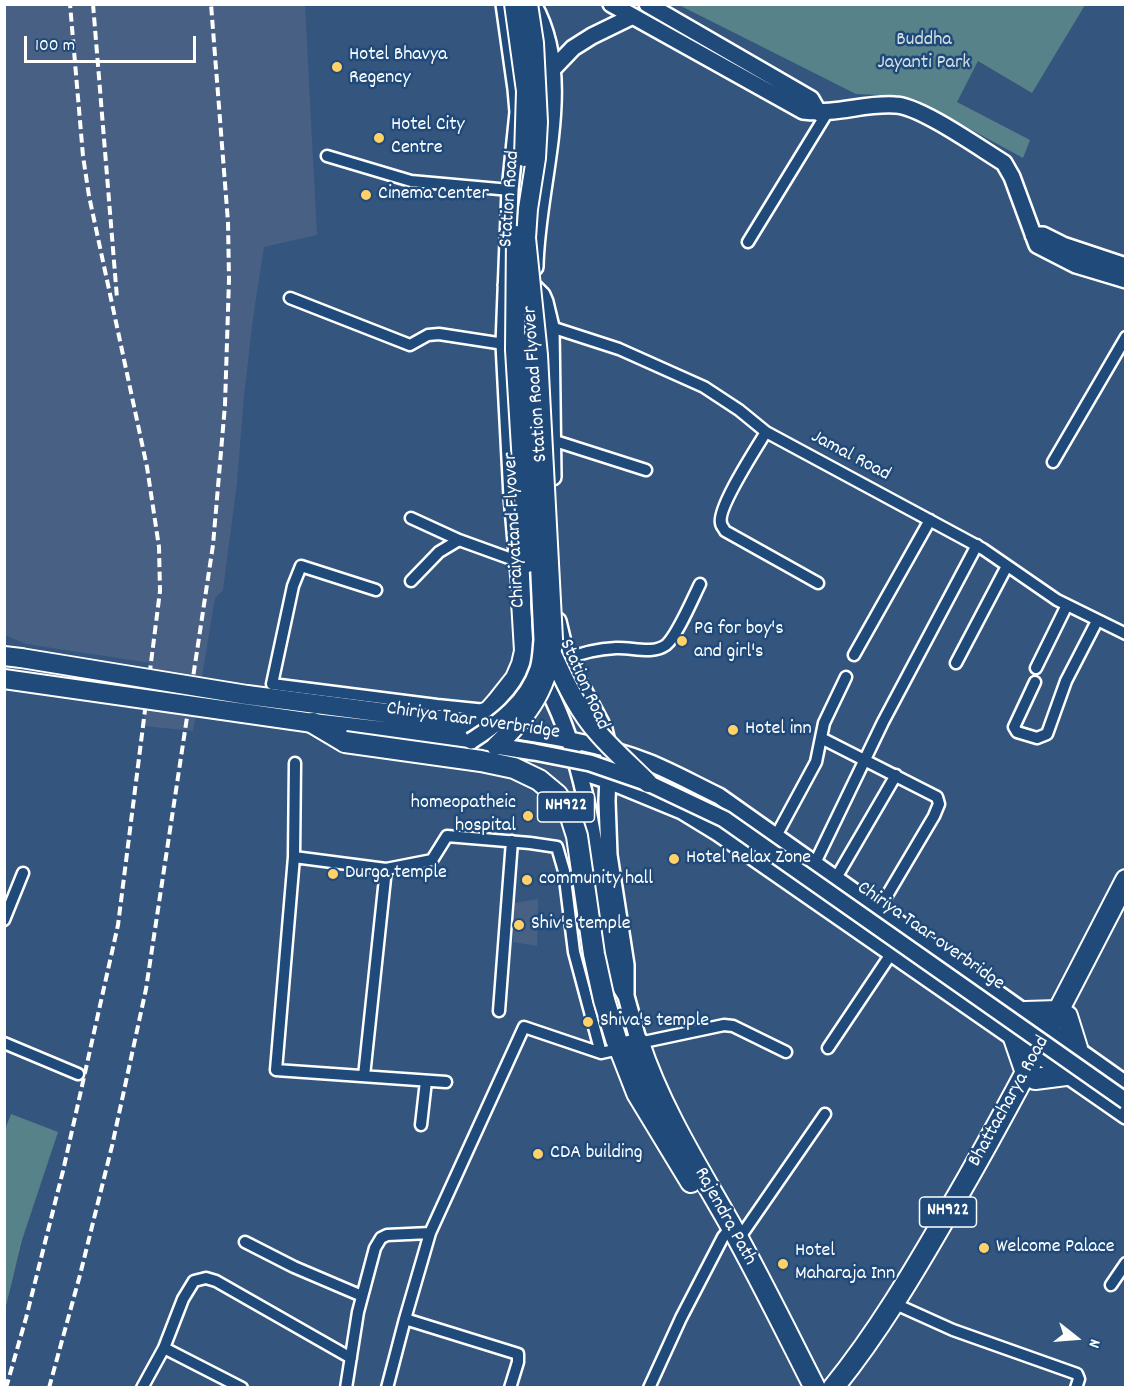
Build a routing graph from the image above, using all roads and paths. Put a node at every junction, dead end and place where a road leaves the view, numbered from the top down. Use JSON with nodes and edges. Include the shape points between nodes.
{"nodes":[{"id":1,"x":504,"y":4,"type":"edge"},
{"id":2,"x":514,"y":4,"type":"edge"},
{"id":3,"x":530,"y":4,"type":"edge"},
{"id":4,"x":610,"y":4,"type":"edge"},
{"id":5,"x":647,"y":4,"type":"edge"},
{"id":6,"x":633,"y":16,"type":"junction"},
{"id":7,"x":551,"y":71,"type":"junction"},
{"id":8,"x":823,"y":113,"type":"junction"},
{"id":9,"x":327,"y":156,"type":"dead end"},
{"id":10,"x":510,"y":190,"type":"junction"},
{"id":11,"x":1033,"y":234,"type":"junction"},
{"id":12,"x":748,"y":242,"type":"dead end"},
{"id":13,"x":1125,"y":266,"type":"edge"},
{"id":14,"x":1125,"y":280,"type":"edge"},
{"id":15,"x":506,"y":285,"type":"junction"},
{"id":16,"x":535,"y":288,"type":"junction"},
{"id":17,"x":291,"y":298,"type":"dead end"},
{"id":18,"x":551,"y":327,"type":"junction"},
{"id":19,"x":1125,"y":337,"type":"edge"},
{"id":20,"x":504,"y":344,"type":"junction"},
{"id":21,"x":766,"y":432,"type":"junction"},
{"id":22,"x":552,"y":440,"type":"junction"},
{"id":23,"x":1053,"y":462,"type":"dead end"},
{"id":24,"x":646,"y":470,"type":"dead end"},
{"id":25,"x":411,"y":518,"type":"dead end"},
{"id":26,"x":930,"y":520,"type":"junction"},
{"id":27,"x":459,"y":540,"type":"junction"},
{"id":28,"x":977,"y":545,"type":"junction"},
{"id":29,"x":522,"y":562,"type":"junction"},
{"id":30,"x":1007,"y":566,"type":"junction"},
{"id":31,"x":411,"y":581,"type":"dead end"},
{"id":32,"x":818,"y":583,"type":"dead end"},
{"id":33,"x":700,"y":584,"type":"dead end"},
{"id":34,"x":376,"y":590,"type":"dead end"},
{"id":35,"x":1067,"y":605,"type":"junction"},
{"id":36,"x":1097,"y":621,"type":"junction"},
{"id":37,"x":1125,"y":634,"type":"edge"},
{"id":38,"x":524,"y":651,"type":"junction"},
{"id":39,"x":854,"y":655,"type":"dead end"},
{"id":40,"x":4,"y":656,"type":"edge"},
{"id":41,"x":560,"y":657,"type":"junction"},
{"id":42,"x":956,"y":663,"type":"dead end"},
{"id":43,"x":1036,"y":668,"type":"dead end"},
{"id":44,"x":846,"y":677,"type":"dead end"},
{"id":45,"x":4,"y":679,"type":"edge"},
{"id":46,"x":1035,"y":682,"type":"dead end"},
{"id":47,"x":489,"y":710,"type":"junction"},
{"id":48,"x":313,"y":723,"type":"junction"},
{"id":49,"x":464,"y":723,"type":"junction"},
{"id":50,"x":821,"y":738,"type":"junction"},
{"id":51,"x":570,"y":740,"type":"junction"},
{"id":52,"x":471,"y":741,"type":"junction"},
{"id":53,"x":496,"y":746,"type":"junction"},
{"id":54,"x":609,"y":750,"type":"junction"},
{"id":55,"x":866,"y":760,"type":"junction"},
{"id":56,"x":295,"y":763,"type":"dead end"},
{"id":57,"x":579,"y":771,"type":"junction"},
{"id":58,"x":896,"y":775,"type":"junction"},
{"id":59,"x":609,"y":780,"type":"junction"},
{"id":60,"x":648,"y":783,"type":"junction"},
{"id":61,"x":776,"y":836,"type":"junction"},
{"id":62,"x":512,"y":841,"type":"junction"},
{"id":63,"x":557,"y":847,"type":"junction"},
{"id":64,"x":594,"y":848,"type":"junction"},
{"id":65,"x":294,"y":856,"type":"junction"},
{"id":66,"x":815,"y":864,"type":"junction"},
{"id":67,"x":386,"y":869,"type":"junction"},
{"id":68,"x":23,"y":873,"type":"dead end"},
{"id":69,"x":836,"y":878,"type":"junction"},
{"id":70,"x":1125,"y":880,"type":"edge"},
{"id":71,"x":1125,"y":903,"type":"edge"},
{"id":72,"x":879,"y":909,"type":"junction"},
{"id":73,"x":4,"y":920,"type":"edge"},
{"id":74,"x":891,"y":954,"type":"junction"},
{"id":75,"x":626,"y":996,"type":"junction"},
{"id":76,"x":499,"y":1011,"type":"dead end"},
{"id":77,"x":1025,"y":1012,"type":"joint"},
{"id":78,"x":1058,"y":1022,"type":"junction"},
{"id":79,"x":1014,"y":1038,"type":"junction"},
{"id":80,"x":4,"y":1043,"type":"edge"},
{"id":81,"x":639,"y":1043,"type":"junction"},
{"id":82,"x":612,"y":1047,"type":"junction"},
{"id":83,"x":828,"y":1048,"type":"dead end"},
{"id":84,"x":1077,"y":1048,"type":"joint"},
{"id":85,"x":786,"y":1052,"type":"dead end"},
{"id":86,"x":1041,"y":1057,"type":"junction"},
{"id":87,"x":78,"y":1074,"type":"dead end"},
{"id":88,"x":1066,"y":1075,"type":"junction"},
{"id":89,"x":364,"y":1076,"type":"junction"},
{"id":90,"x":1030,"y":1076,"type":"junction"},
{"id":91,"x":426,"y":1081,"type":"junction"},
{"id":92,"x":446,"y":1082,"type":"dead end"},
{"id":93,"x":655,"y":1083,"type":"junction"},
{"id":94,"x":1125,"y":1084,"type":"edge"},
{"id":95,"x":637,"y":1093,"type":"junction"},
{"id":96,"x":1125,"y":1101,"type":"edge"},
{"id":97,"x":825,"y":1114,"type":"dead end"},
{"id":98,"x":1125,"y":1116,"type":"edge"},
{"id":99,"x":421,"y":1125,"type":"dead end"},
{"id":100,"x":430,"y":1233,"type":"junction"},
{"id":101,"x":731,"y":1234,"type":"junction"},
{"id":102,"x":246,"y":1242,"type":"dead end"},
{"id":103,"x":1125,"y":1263,"type":"edge"},
{"id":104,"x":1111,"y":1284,"type":"dead end"},
{"id":105,"x":362,"y":1296,"type":"junction"},
{"id":106,"x":902,"y":1307,"type":"junction"},
{"id":107,"x":405,"y":1318,"type":"junction"},
{"id":108,"x":164,"y":1348,"type":"junction"},
{"id":109,"x":351,"y":1358,"type":"junction"},
{"id":110,"x":142,"y":1388,"type":"edge"},
{"id":111,"x":242,"y":1388,"type":"edge"},
{"id":112,"x":346,"y":1388,"type":"edge"},
{"id":113,"x":387,"y":1388,"type":"edge"},
{"id":114,"x":510,"y":1388,"type":"edge"},
{"id":115,"x":649,"y":1388,"type":"edge"},
{"id":116,"x":800,"y":1388,"type":"edge"},
{"id":117,"x":815,"y":1388,"type":"edge"},
{"id":118,"x":832,"y":1388,"type":"edge"},
{"id":119,"x":846,"y":1388,"type":"edge"},
{"id":120,"x":1076,"y":1388,"type":"edge"}],
"edges":[{"from":1,"to":10,"type":"main road","name":"Station Road","via":[[518,112]]},
{"from":2,"to":29,"type":"main road","name":"Station Road Flyover","bridge":true,"via":[[526,91],[514,283]]},
{"from":3,"to":7,"type":"main road","name":"Chiraiyatand Flyover","via":[[545,29]]},
{"from":3,"to":41,"type":"main road","name":"Station Road Flyover","bridge":true,"via":[[538,122],[526,238],[538,355],[553,639]]},
{"from":4,"to":6,"type":"main road"},
{"from":5,"to":8,"type":"main road","via":[[811,99]]},
{"from":6,"to":7,"type":"main road","via":[[573,48]]},
{"from":6,"to":8,"type":"main road","via":[[803,111]]},
{"from":7,"to":16,"type":"main road","name":"Chiraiyatand Flyover","via":[[553,121],[537,232]]},
{"from":8,"to":11,"type":"main road","via":[[910,107],[963,137],[1004,163]]},
{"from":8,"to":12,"type":"street"},
{"from":9,"to":10,"type":"street","via":[[411,181]]},
{"from":10,"to":15,"type":"main road","name":"Station Road"},
{"from":11,"to":13,"type":"main road"},
{"from":11,"to":14,"type":"main road","via":[[1037,245],[1050,253]]},
{"from":15,"to":16,"type":"main road"},
{"from":15,"to":20,"type":"main road","name":"Station Road"},
{"from":16,"to":18,"type":"main road","name":"Station Road","via":[[542,296]]},
{"from":16,"to":52,"type":"main road","name":"Chiraiyatand Flyover","bridge":true,"via":[[528,341],[542,630],[540,659],[530,687],[517,705],[498,724]]},
{"from":17,"to":20,"type":"street","via":[[410,345],[439,334]]},
{"from":18,"to":21,"type":"street","name":"Jamal Road","via":[[619,349],[704,387]]},
{"from":18,"to":22,"type":"main road","name":"Station Road"},
{"from":19,"to":23,"type":"street"},
{"from":20,"to":29,"type":"main road","name":"Station Road"},
{"from":21,"to":26,"type":"street","name":"Jamal Road"},
{"from":21,"to":32,"type":"street","via":[[737,480],[720,522],[725,531]]},
{"from":22,"to":24,"type":"street"},
{"from":22,"to":41,"type":"main road","name":"Station Road"},
{"from":25,"to":27,"type":"street"},
{"from":26,"to":28,"type":"street","name":"Jamal Road"},
{"from":26,"to":39,"type":"street"},
{"from":27,"to":29,"type":"street"},
{"from":27,"to":31,"type":"street","via":[[440,552]]},
{"from":28,"to":30,"type":"street","name":"Jamal Road"},
{"from":28,"to":55,"type":"street"},
{"from":29,"to":38,"type":"main road","name":"Station Road Flyover"},
{"from":30,"to":35,"type":"street","name":"Jamal Road"},
{"from":30,"to":42,"type":"street"},
{"from":33,"to":41,"type":"street","via":[[666,645],[653,650],[619,648]]},
{"from":34,"to":47,"type":"street","via":[[301,566],[272,684]]},
{"from":35,"to":36,"type":"street","name":"Jamal Road"},
{"from":35,"to":43,"type":"street"},
{"from":36,"to":37,"type":"street","name":"Jamal Road"},
{"from":36,"to":46,"type":"street","via":[[1066,681],[1047,734],[1037,738],[1017,732],[1014,727]]},
{"from":38,"to":47,"type":"main road","via":[[515,678]]},
{"from":38,"to":51,"type":"main road","name":"Station Road","via":[[557,707]]},
{"from":40,"to":49,"type":"main road","name":"Chiriya Taar overbridge","bridge":true,"via":[[247,695]]},
{"from":41,"to":53,"type":"main road","name":"Station Road Flyover","bridge":true,"via":[[531,709]]},
{"from":41,"to":54,"type":"main road","name":"Station Road","via":[[604,729]]},
{"from":41,"to":60,"type":"main road","bridge":true,"via":[[567,686],[585,718]]},
{"from":44,"to":50,"type":"street"},
{"from":45,"to":48,"type":"main road","name":"Chiriya Taar overbridge","number":"NH922","bridge":true},
{"from":47,"to":49,"type":"main road"},
{"from":48,"to":52,"type":"main road","name":"Chiriya Taar overbridge"},
{"from":48,"to":82,"type":"highway","number":"NH922","bridge":true,"via":[[345,741],[514,768],[558,795],[577,836]]},
{"from":49,"to":51,"type":"main road"},
{"from":50,"to":55,"type":"street"},
{"from":50,"to":61,"type":"street","via":[[816,762]]},
{"from":51,"to":54,"type":"main road"},
{"from":51,"to":57,"type":"main road","name":"Station Road"},
{"from":52,"to":53,"type":"main road","name":"Chiriya Taar overbridge"},
{"from":53,"to":60,"type":"main road","name":"Chiriya Taar overbridge","bridge":true,"via":[[590,763]]},
{"from":54,"to":59,"type":"main road","name":"Station Road"},
{"from":54,"to":61,"type":"main road","via":[[648,762],[719,796]]},
{"from":55,"to":58,"type":"street"},
{"from":55,"to":66,"type":"street"},
{"from":56,"to":65,"type":"street"},
{"from":57,"to":59,"type":"main road"},
{"from":57,"to":64,"type":"main road","name":"Station Road"},
{"from":58,"to":69,"type":"street"},
{"from":58,"to":72,"type":"street","via":[[932,792],[939,804]]},
{"from":59,"to":74,"type":"main road","via":[[682,811],[718,833]]},
{"from":59,"to":75,"type":"main road","name":"Station Road","via":[[609,855],[626,965]]},
{"from":60,"to":96,"type":"main road","name":"Chiriya Taar overbridge","bridge":true,"via":[[724,819]]},
{"from":61,"to":66,"type":"main road"},
{"from":62,"to":63,"type":"street"},
{"from":62,"to":67,"type":"street","via":[[447,836],[432,860]]},
{"from":62,"to":76,"type":"street"},
{"from":63,"to":64,"type":"street"},
{"from":63,"to":82,"type":"street","via":[[564,871],[574,952]]},
{"from":64,"to":75,"type":"main road","name":"Station Road","via":[[613,968]]},
{"from":65,"to":67,"type":"street"},
{"from":65,"to":89,"type":"street","via":[[276,1070]]},
{"from":66,"to":69,"type":"main road"},
{"from":67,"to":89,"type":"street"},
{"from":68,"to":73,"type":"street"},
{"from":69,"to":72,"type":"main road"},
{"from":70,"to":78,"type":"highway","number":"NH922"},
{"from":71,"to":78,"type":"highway","number":"NH922"},
{"from":72,"to":77,"type":"main road"},
{"from":74,"to":79,"type":"main road"},
{"from":74,"to":83,"type":"street"},
{"from":75,"to":81,"type":"main road"},
{"from":77,"to":78,"type":"highway"},
{"from":78,"to":84,"type":"highway"},
{"from":78,"to":86,"type":"highway","name":"Bhattacharya Road","number":"NH922"},
{"from":79,"to":86,"type":"main road"},
{"from":79,"to":90,"type":"highway"},
{"from":80,"to":87,"type":"street"},
{"from":81,"to":82,"type":"highway"},
{"from":81,"to":85,"type":"street","via":[[724,1025]]},
{"from":81,"to":93,"type":"highway","name":"Rajendra Path","number":"NH922"},
{"from":82,"to":95,"type":"highway","number":"NH922"},
{"from":82,"to":100,"type":"street","via":[[524,1027]]},
{"from":84,"to":94,"type":"main road"},
{"from":86,"to":88,"type":"main road"},
{"from":86,"to":90,"type":"highway","name":"Bhattacharya Road","number":"NH922"},
{"from":88,"to":90,"type":"highway"},
{"from":88,"to":98,"type":"main road"},
{"from":89,"to":91,"type":"street"},
{"from":90,"to":106,"type":"highway","name":"Bhattacharya Road","number":"NH922","via":[[953,1224]]},
{"from":90,"to":118,"type":"highway","name":"Bhattacharya Road","number":"NH922","via":[[918,1263]]},
{"from":91,"to":92,"type":"street"},
{"from":91,"to":99,"type":"street"},
{"from":93,"to":95,"type":"highway"},
{"from":93,"to":101,"type":"highway","name":"Rajendra Path","number":"NH922"},
{"from":95,"to":101,"type":"highway","name":"Rajendra Path","number":"NH922"},
{"from":97,"to":101,"type":"street"},
{"from":100,"to":105,"type":"street","via":[[381,1238]]},
{"from":100,"to":107,"type":"street"},
{"from":101,"to":115,"type":"street","via":[[681,1318]]},
{"from":101,"to":116,"type":"highway","name":"Rajendra Path","number":"NH922"},
{"from":101,"to":117,"type":"highway","name":"Rajendra Path","number":"NH922"},
{"from":102,"to":105,"type":"street"},
{"from":103,"to":104,"type":"street"},
{"from":105,"to":109,"type":"street"},
{"from":106,"to":119,"type":"highway","name":"Bhattacharya Road","number":"NH922"},
{"from":106,"to":120,"type":"street","via":[[1077,1374]]},
{"from":107,"to":113,"type":"street"},
{"from":107,"to":114,"type":"street","via":[[518,1354]]},
{"from":108,"to":109,"type":"street","via":[[183,1299],[195,1281],[206,1278]]},
{"from":108,"to":110,"type":"street"},
{"from":108,"to":111,"type":"street"},
{"from":109,"to":112,"type":"street"}]}
